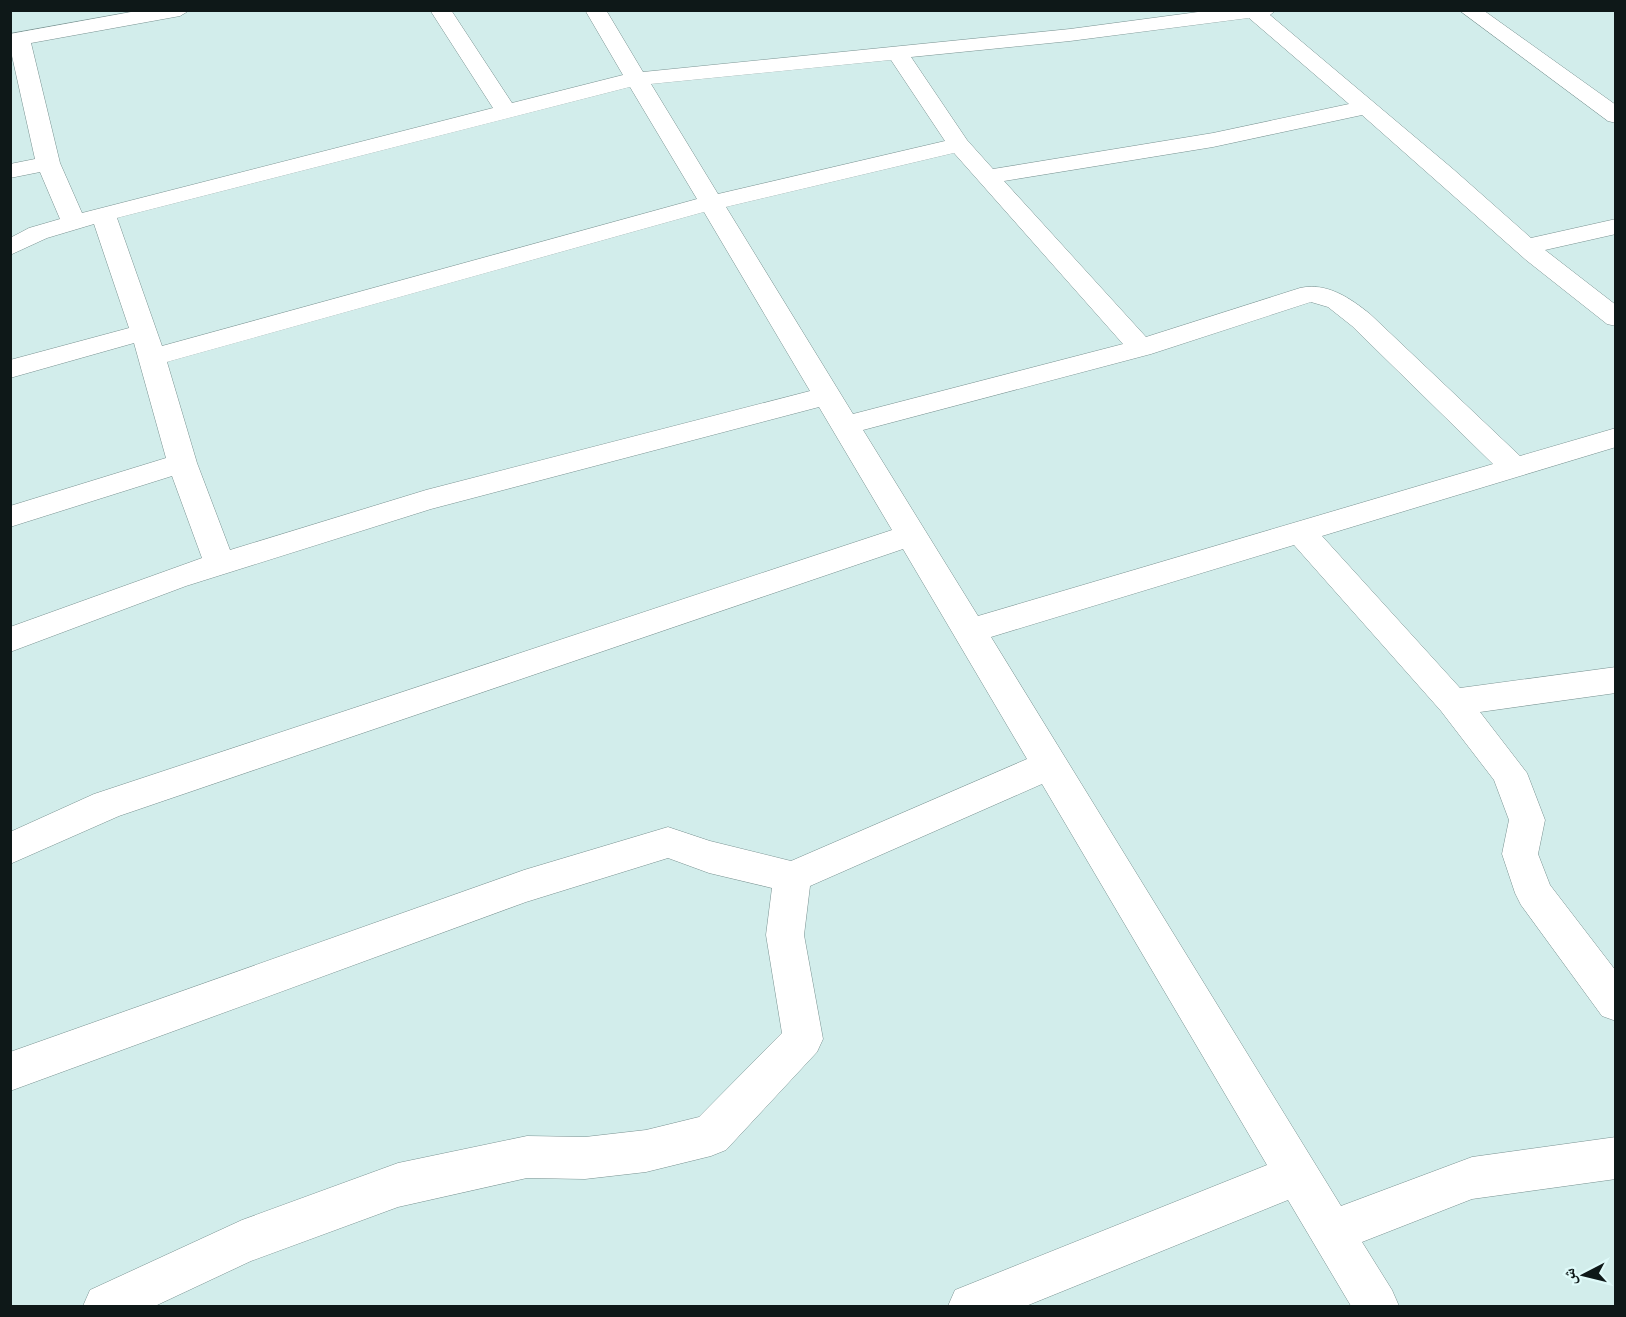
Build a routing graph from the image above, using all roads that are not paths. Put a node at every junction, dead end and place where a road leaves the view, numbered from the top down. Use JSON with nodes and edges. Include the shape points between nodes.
{"nodes":[{"id":1,"x":180,"y":10,"type":"edge"},
{"id":2,"x":440,"y":10,"type":"edge"},
{"id":3,"x":595,"y":10,"type":"edge"},
{"id":4,"x":1468,"y":10,"type":"edge"},
{"id":5,"x":1260,"y":11,"type":"edge"},
{"id":6,"x":15,"y":39,"type":"edge"},
{"id":7,"x":896,"y":51,"type":"junction"},
{"id":8,"x":635,"y":79,"type":"junction"},
{"id":9,"x":1364,"y":108,"type":"junction"},
{"id":10,"x":506,"y":111,"type":"junction"},
{"id":11,"x":1616,"y":116,"type":"edge"},
{"id":12,"x":959,"y":146,"type":"junction"},
{"id":13,"x":48,"y":163,"type":"junction"},
{"id":14,"x":10,"y":171,"type":"edge"},
{"id":15,"x":986,"y":177,"type":"junction"},
{"id":16,"x":710,"y":202,"type":"junction"},
{"id":17,"x":103,"y":214,"type":"junction"},
{"id":18,"x":74,"y":223,"type":"junction"},
{"id":19,"x":1616,"y":226,"type":"edge"},
{"id":20,"x":1527,"y":247,"type":"junction"},
{"id":21,"x":10,"y":248,"type":"edge"},
{"id":22,"x":1616,"y":318,"type":"edge"},
{"id":23,"x":148,"y":345,"type":"junction"},
{"id":24,"x":1141,"y":348,"type":"junction"},
{"id":25,"x":10,"y":369,"type":"edge"},
{"id":26,"x":828,"y":396,"type":"junction"},
{"id":27,"x":846,"y":425,"type":"junction"},
{"id":28,"x":1616,"y":436,"type":"edge"},
{"id":29,"x":182,"y":464,"type":"junction"},
{"id":30,"x":1514,"y":467,"type":"junction"},
{"id":31,"x":10,"y":518,"type":"edge"},
{"id":32,"x":1300,"y":532,"type":"junction"},
{"id":33,"x":912,"y":535,"type":"junction"},
{"id":34,"x":220,"y":564,"type":"junction"},
{"id":35,"x":969,"y":631,"type":"junction"},
{"id":36,"x":10,"y":640,"type":"edge"},
{"id":37,"x":1616,"y":680,"type":"edge"},
{"id":38,"x":1453,"y":702,"type":"junction"},
{"id":39,"x":1050,"y":765,"type":"junction"},
{"id":40,"x":10,"y":849,"type":"edge"},
{"id":41,"x":792,"y":877,"type":"junction"},
{"id":42,"x":1616,"y":1003,"type":"edge"},
{"id":43,"x":10,"y":1072,"type":"edge"},
{"id":44,"x":1616,"y":1158,"type":"edge"},
{"id":45,"x":1297,"y":1175,"type":"junction"},
{"id":46,"x":1332,"y":1232,"type":"junction"},
{"id":47,"x":106,"y":1306,"type":"edge"},
{"id":48,"x":971,"y":1306,"type":"edge"},
{"id":49,"x":1376,"y":1306,"type":"edge"}],
"edges":[{"from":1,"to":6,"type":"street"},
{"from":2,"to":10,"type":"street"},
{"from":3,"to":8,"type":"street"},
{"from":4,"to":11,"type":"street"},
{"from":5,"to":7,"type":"street","via":[[1070,35]]},
{"from":5,"to":9,"type":"street"},
{"from":6,"to":13,"type":"street"},
{"from":7,"to":8,"type":"street"},
{"from":7,"to":12,"type":"street"},
{"from":8,"to":10,"type":"street"},
{"from":8,"to":16,"type":"street"},
{"from":9,"to":15,"type":"street","via":[[1214,140]]},
{"from":9,"to":20,"type":"street"},
{"from":10,"to":17,"type":"street"},
{"from":12,"to":15,"type":"street"},
{"from":12,"to":16,"type":"street"},
{"from":13,"to":14,"type":"street"},
{"from":13,"to":18,"type":"street"},
{"from":15,"to":24,"type":"street"},
{"from":16,"to":23,"type":"street"},
{"from":16,"to":26,"type":"street"},
{"from":17,"to":18,"type":"street"},
{"from":17,"to":23,"type":"street"},
{"from":18,"to":21,"type":"street","via":[[38,233]]},
{"from":19,"to":20,"type":"street"},
{"from":20,"to":22,"type":"street"},
{"from":23,"to":25,"type":"street"},
{"from":23,"to":29,"type":"street"},
{"from":24,"to":27,"type":"street"},
{"from":24,"to":30,"type":"street","via":[[1309,294],[1321,294],[1335,299],[1361,320]]},
{"from":26,"to":27,"type":"street"},
{"from":26,"to":34,"type":"street","via":[[426,500]]},
{"from":27,"to":33,"type":"street"},
{"from":28,"to":30,"type":"street"},
{"from":29,"to":31,"type":"street"},
{"from":29,"to":34,"type":"street"},
{"from":30,"to":32,"type":"street"},
{"from":32,"to":35,"type":"street"},
{"from":32,"to":38,"type":"street"},
{"from":33,"to":35,"type":"street"},
{"from":33,"to":40,"type":"street","via":[[107,805]]},
{"from":34,"to":36,"type":"street"},
{"from":35,"to":39,"type":"street"},
{"from":37,"to":38,"type":"street"},
{"from":38,"to":42,"type":"street","via":[[1509,773],[1527,820],[1520,854],[1534,893]]},
{"from":39,"to":41,"type":"street"},
{"from":39,"to":45,"type":"street"},
{"from":41,"to":43,"type":"street","via":[[709,857],[668,842],[524,886]]},
{"from":41,"to":47,"type":"street","via":[[785,935],[803,1039],[711,1135],[646,1151],[585,1158],[527,1156],[398,1185],[242,1242]]},
{"from":44,"to":46,"type":"street","via":[[1472,1178]]},
{"from":45,"to":46,"type":"street"},
{"from":45,"to":48,"type":"street"},
{"from":46,"to":49,"type":"street"}]}
